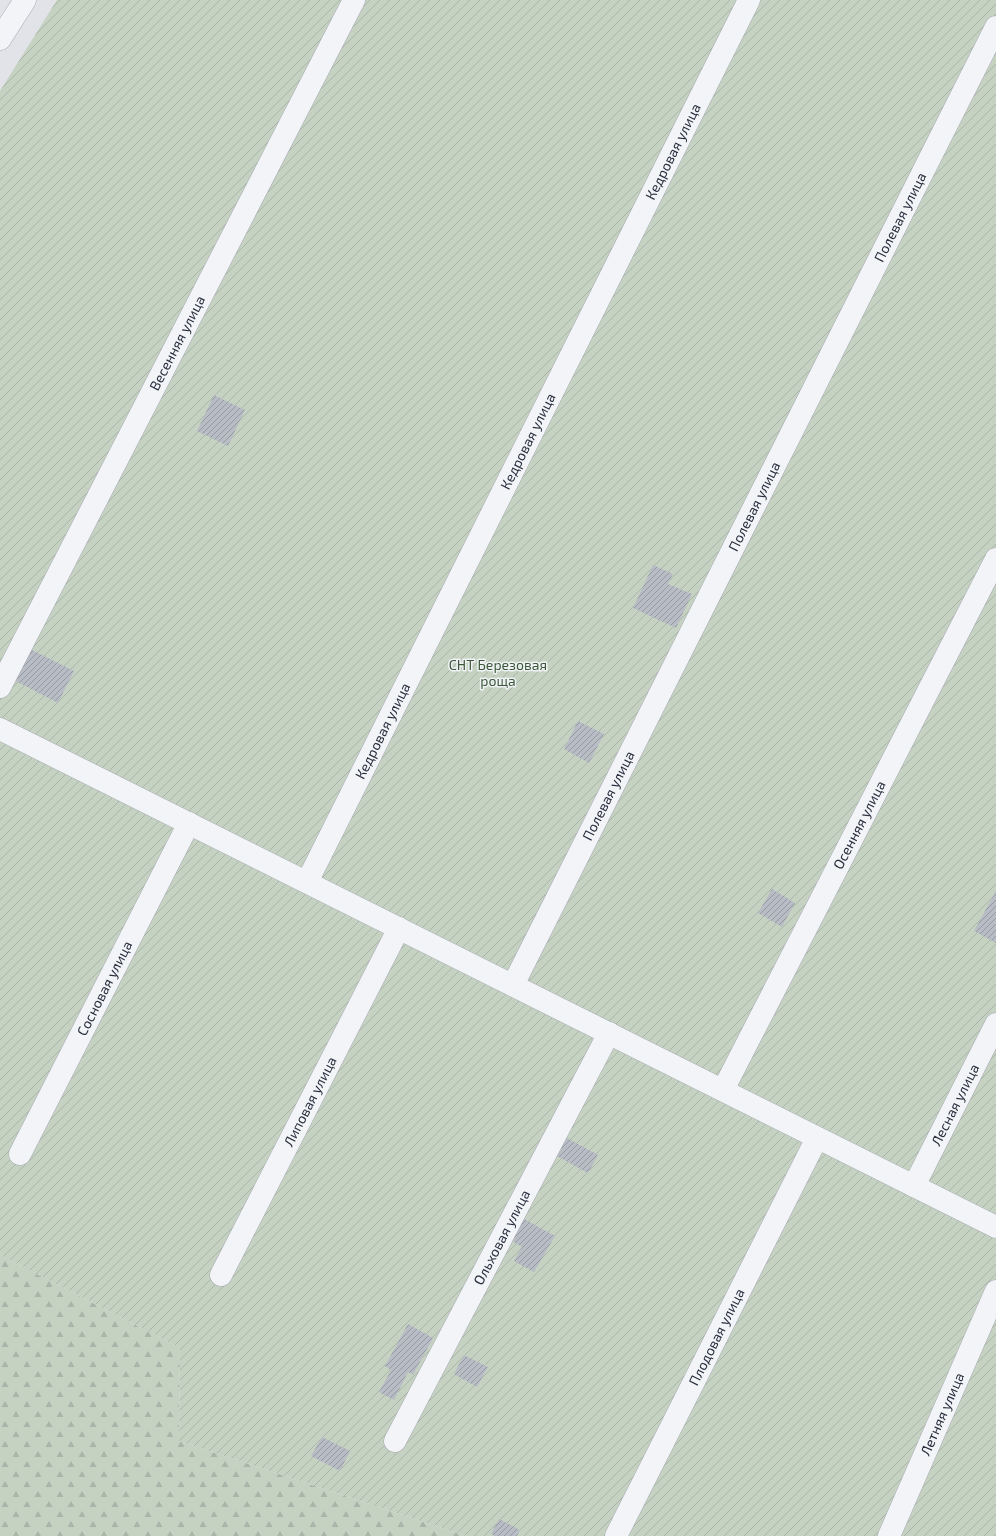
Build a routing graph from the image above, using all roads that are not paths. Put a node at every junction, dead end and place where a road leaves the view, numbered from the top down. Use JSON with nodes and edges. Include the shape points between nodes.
{"nodes":[{"id":1,"x":25,"y":0,"type":"edge"},
{"id":2,"x":354,"y":0,"type":"edge"},
{"id":3,"x":748,"y":0,"type":"edge"},
{"id":4,"x":996,"y":27,"type":"edge"},
{"id":5,"x":3,"y":28,"type":"edge"},
{"id":6,"x":996,"y":559,"type":"edge"},
{"id":7,"x":0,"y":687,"type":"edge"},
{"id":8,"x":0,"y":729,"type":"edge"},
{"id":9,"x":189,"y":823,"type":"junction"},
{"id":10,"x":307,"y":882,"type":"junction"},
{"id":11,"x":399,"y":928,"type":"junction"},
{"id":12,"x":513,"y":985,"type":"junction"},
{"id":13,"x":996,"y":1024,"type":"edge"},
{"id":14,"x":609,"y":1033,"type":"junction"},
{"id":15,"x":723,"y":1090,"type":"junction"},
{"id":16,"x":817,"y":1138,"type":"junction"},
{"id":17,"x":20,"y":1154,"type":"dead end"},
{"id":18,"x":914,"y":1186,"type":"junction"},
{"id":19,"x":996,"y":1227,"type":"edge"},
{"id":20,"x":221,"y":1275,"type":"dead end"},
{"id":21,"x":996,"y":1291,"type":"edge"},
{"id":22,"x":395,"y":1441,"type":"dead end"},
{"id":23,"x":616,"y":1536,"type":"edge"},
{"id":24,"x":889,"y":1536,"type":"edge"}],
"edges":[{"from":1,"to":5,"type":"street"},
{"from":2,"to":7,"type":"street","name":"Весенняя улица"},
{"from":3,"to":10,"type":"street","name":"Кедровая улица"},
{"from":4,"to":12,"type":"street","name":"Полевая улица"},
{"from":6,"to":15,"type":"street","name":"Осенняя улица"},
{"from":8,"to":9,"type":"street"},
{"from":9,"to":10,"type":"street"},
{"from":9,"to":17,"type":"street","name":"Сосновая улица"},
{"from":10,"to":11,"type":"street"},
{"from":11,"to":12,"type":"street"},
{"from":11,"to":20,"type":"street","name":"Липовая улица"},
{"from":12,"to":14,"type":"street"},
{"from":13,"to":18,"type":"street","name":"Лесная улица"},
{"from":14,"to":15,"type":"street"},
{"from":14,"to":22,"type":"street","name":"Ольховая улица"},
{"from":15,"to":16,"type":"street"},
{"from":16,"to":18,"type":"street"},
{"from":16,"to":23,"type":"street","name":"Плодовая улица"},
{"from":18,"to":19,"type":"street"},
{"from":21,"to":24,"type":"street","name":"Летняя улица"}]}
